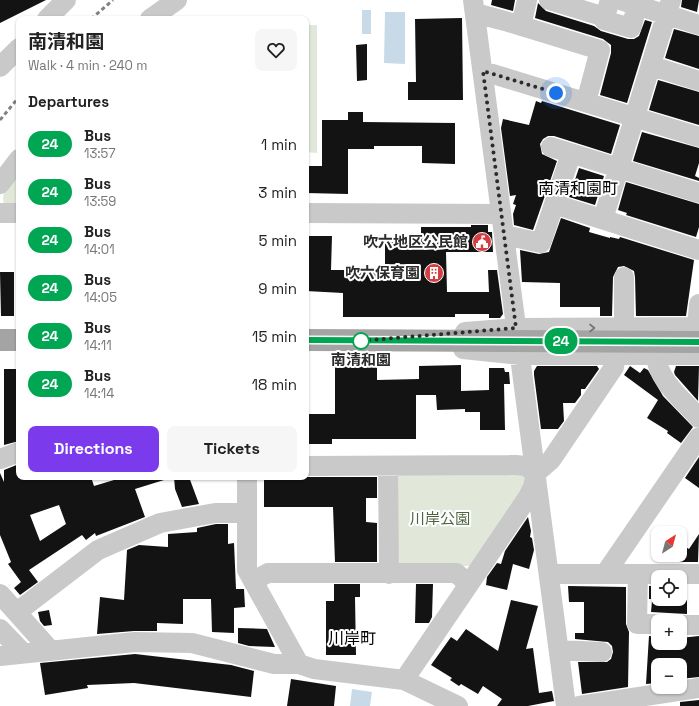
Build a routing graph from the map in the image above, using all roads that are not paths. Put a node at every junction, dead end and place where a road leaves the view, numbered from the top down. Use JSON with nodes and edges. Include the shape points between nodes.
{"nodes":[{"id":1,"x":66,"y":0,"type":"edge"},
{"id":2,"x":177,"y":0,"type":"edge"},
{"id":3,"x":527,"y":0,"type":"edge"},
{"id":4,"x":549,"y":0,"type":"edge"},
{"id":5,"x":629,"y":3,"type":"edge"},
{"id":6,"x":578,"y":4,"type":"edge"},
{"id":7,"x":474,"y":7,"type":"edge"},
{"id":8,"x":607,"y":8,"type":"edge"},
{"id":9,"x":669,"y":8,"type":"edge"},
{"id":10,"x":50,"y":16,"type":"edge"},
{"id":11,"x":154,"y":16,"type":"edge"},
{"id":12,"x":699,"y":25,"type":"edge"},
{"id":13,"x":521,"y":26,"type":"junction"},
{"id":14,"x":16,"y":51,"type":"edge"},
{"id":15,"x":652,"y":66,"type":"junction"},
{"id":16,"x":0,"y":67,"type":"edge"},
{"id":17,"x":483,"y":71,"type":"junction"},
{"id":18,"x":699,"y":81,"type":"edge"},
{"id":19,"x":586,"y":102,"type":"junction"},
{"id":20,"x":635,"y":117,"type":"junction"},
{"id":21,"x":699,"y":137,"type":"edge"},
{"id":22,"x":551,"y":147,"type":"dead end"},
{"id":23,"x":571,"y":154,"type":"junction"},
{"id":24,"x":16,"y":163,"type":"edge"},
{"id":25,"x":619,"y":168,"type":"junction"},
{"id":26,"x":0,"y":184,"type":"edge"},
{"id":27,"x":699,"y":193,"type":"edge"},
{"id":28,"x":554,"y":204,"type":"junction"},
{"id":29,"x":0,"y":213,"type":"edge"},
{"id":30,"x":16,"y":213,"type":"edge"},
{"id":31,"x":309,"y":213,"type":"edge"},
{"id":32,"x":501,"y":214,"type":"junction"},
{"id":33,"x":603,"y":219,"type":"junction"},
{"id":34,"x":505,"y":235,"type":"junction"},
{"id":35,"x":699,"y":250,"type":"edge"},
{"id":36,"x":624,"y":277,"type":"dead end"},
{"id":37,"x":699,"y":304,"type":"edge"},
{"id":38,"x":624,"y":328,"type":"junction"},
{"id":39,"x":698,"y":332,"type":"edge"},
{"id":40,"x":0,"y":340,"type":"edge"},
{"id":41,"x":16,"y":340,"type":"edge"},
{"id":42,"x":309,"y":340,"type":"edge"},
{"id":43,"x":518,"y":341,"type":"junction"},
{"id":44,"x":656,"y":355,"type":"junction"},
{"id":45,"x":699,"y":355,"type":"edge"},
{"id":46,"x":616,"y":356,"type":"junction"},
{"id":47,"x":699,"y":418,"type":"edge"},
{"id":48,"x":699,"y":437,"type":"edge"},
{"id":49,"x":16,"y":453,"type":"edge"},
{"id":50,"x":0,"y":459,"type":"edge"},
{"id":51,"x":309,"y":466,"type":"edge"},
{"id":52,"x":388,"y":466,"type":"junction"},
{"id":53,"x":536,"y":473,"type":"junction"},
{"id":54,"x":247,"y":480,"type":"edge"},
{"id":55,"x":247,"y":513,"type":"junction"},
{"id":56,"x":388,"y":574,"type":"junction"},
{"id":57,"x":550,"y":574,"type":"junction"},
{"id":58,"x":605,"y":574,"type":"junction"},
{"id":59,"x":638,"y":574,"type":"junction"},
{"id":60,"x":699,"y":574,"type":"edge"},
{"id":61,"x":253,"y":581,"type":"junction"},
{"id":62,"x":469,"y":584,"type":"junction"},
{"id":63,"x":0,"y":594,"type":"edge"},
{"id":64,"x":17,"y":612,"type":"junction"},
{"id":65,"x":651,"y":624,"type":"edge"},
{"id":66,"x":687,"y":624,"type":"edge"},
{"id":67,"x":699,"y":625,"type":"edge"},
{"id":68,"x":0,"y":629,"type":"edge"},
{"id":69,"x":559,"y":650,"type":"junction"},
{"id":70,"x":52,"y":651,"type":"junction"},
{"id":71,"x":602,"y":652,"type":"dead end"},
{"id":72,"x":24,"y":654,"type":"junction"},
{"id":73,"x":0,"y":656,"type":"edge"},
{"id":74,"x":299,"y":664,"type":"junction"},
{"id":75,"x":404,"y":680,"type":"junction"},
{"id":76,"x":699,"y":688,"type":"edge"},
{"id":77,"x":458,"y":706,"type":"edge"},
{"id":78,"x":566,"y":706,"type":"edge"},
{"id":79,"x":579,"y":706,"type":"edge"}],
"edges":[{"from":1,"to":10,"type":"street"},
{"from":2,"to":11,"type":"street"},
{"from":3,"to":13,"type":"street"},
{"from":4,"to":6,"type":"street"},
{"from":5,"to":8,"type":"street","via":[[631,28],[604,20]]},
{"from":5,"to":9,"type":"street"},
{"from":6,"to":8,"type":"street"},
{"from":7,"to":13,"type":"street"},
{"from":7,"to":17,"type":"street"},
{"from":9,"to":12,"type":"street"},
{"from":9,"to":15,"type":"street"},
{"from":13,"to":19,"type":"street","via":[[600,50]]},
{"from":14,"to":16,"type":"street"},
{"from":15,"to":18,"type":"street"},
{"from":15,"to":20,"type":"street"},
{"from":17,"to":19,"type":"street"},
{"from":17,"to":32,"type":"street"},
{"from":19,"to":20,"type":"street"},
{"from":20,"to":21,"type":"street"},
{"from":20,"to":25,"type":"street"},
{"from":22,"to":23,"type":"street"},
{"from":23,"to":25,"type":"street"},
{"from":23,"to":28,"type":"street"},
{"from":24,"to":26,"type":"street"},
{"from":25,"to":27,"type":"street"},
{"from":25,"to":33,"type":"street"},
{"from":28,"to":33,"type":"street"},
{"from":28,"to":34,"type":"street","via":[[541,243]]},
{"from":29,"to":30,"type":"street"},
{"from":31,"to":32,"type":"street"},
{"from":32,"to":34,"type":"street"},
{"from":33,"to":35,"type":"street"},
{"from":34,"to":43,"type":"street"},
{"from":36,"to":38,"type":"street"},
{"from":37,"to":39,"type":"street"},
{"from":38,"to":39,"type":"street"},
{"from":43,"to":38,"type":"street","one_way":true},
{"from":39,"to":43,"type":"main road"},
{"from":40,"to":41,"type":"main road"},
{"from":42,"to":43,"type":"main road"},
{"from":43,"to":46,"type":"street"},
{"from":43,"to":53,"type":"street"},
{"from":44,"to":45,"type":"street"},
{"from":44,"to":46,"type":"street"},
{"from":44,"to":47,"type":"street","via":[[656,364],[661,374]]},
{"from":46,"to":53,"type":"street","via":[[614,367],[602,386],[551,460]]},
{"from":48,"to":58,"type":"street"},
{"from":49,"to":50,"type":"street"},
{"from":51,"to":52,"type":"street"},
{"from":52,"to":53,"type":"street","via":[[516,465],[526,466]]},
{"from":52,"to":56,"type":"street"},
{"from":53,"to":57,"type":"street"},
{"from":53,"to":62,"type":"street","via":[[528,497]]},
{"from":54,"to":55,"type":"street"},
{"from":55,"to":61,"type":"street","via":[[247,570]]},
{"from":55,"to":64,"type":"street","via":[[215,513],[160,523],[98,550]]},
{"from":56,"to":61,"type":"street","via":[[268,573]]},
{"from":56,"to":62,"type":"street","via":[[456,573]]},
{"from":57,"to":58,"type":"street"},
{"from":57,"to":69,"type":"street"},
{"from":58,"to":59,"type":"street"},
{"from":59,"to":60,"type":"street"},
{"from":59,"to":65,"type":"street","via":[[637,624]]},
{"from":61,"to":74,"type":"street"},
{"from":62,"to":75,"type":"street"},
{"from":63,"to":64,"type":"street"},
{"from":64,"to":70,"type":"street"},
{"from":66,"to":67,"type":"street"},
{"from":68,"to":72,"type":"street"},
{"from":69,"to":71,"type":"street"},
{"from":69,"to":78,"type":"street"},
{"from":70,"to":72,"type":"street"},
{"from":70,"to":74,"type":"street","via":[[135,642],[192,643],[274,664]]},
{"from":72,"to":73,"type":"street"},
{"from":74,"to":75,"type":"street","via":[[314,669]]},
{"from":75,"to":77,"type":"street"},
{"from":76,"to":79,"type":"street"}]}
